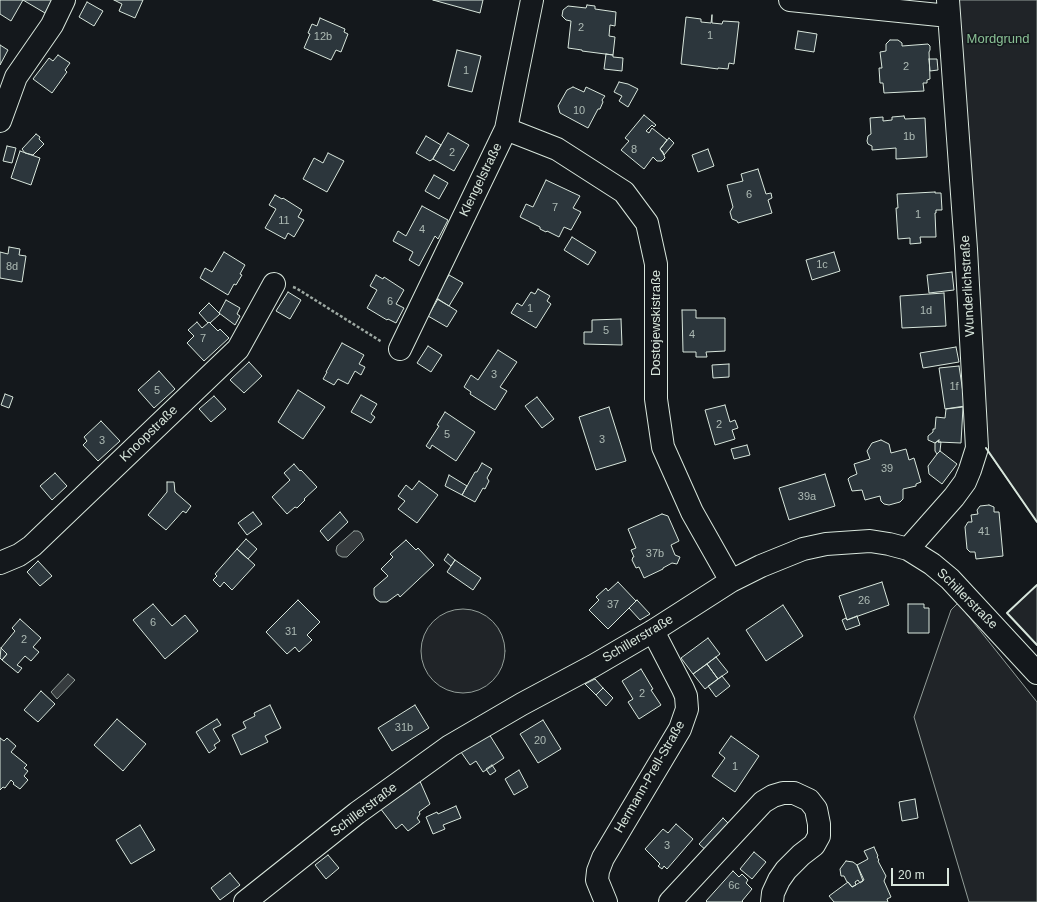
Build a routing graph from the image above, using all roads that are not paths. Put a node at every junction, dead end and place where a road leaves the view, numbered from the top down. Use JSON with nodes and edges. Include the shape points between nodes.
{"nodes":[{"id":1,"x":64,"y":0,"type":"edge"},
{"id":2,"x":532,"y":0,"type":"edge"},
{"id":3,"x":790,"y":0,"type":"edge"},
{"id":4,"x":948,"y":8,"type":"edge"},
{"id":5,"x":0,"y":121,"type":"edge"},
{"id":6,"x":506,"y":129,"type":"junction"},
{"id":7,"x":274,"y":284,"type":"road end"},
{"id":8,"x":400,"y":349,"type":"road end"},
{"id":9,"x":908,"y":549,"type":"junction"},
{"id":10,"x":0,"y":563,"type":"edge"},
{"id":11,"x":731,"y":581,"type":"junction"},
{"id":12,"x":653,"y":631,"type":"junction"},
{"id":13,"x":1037,"y":673,"type":"edge"},
{"id":14,"x":245,"y":902,"type":"edge"},
{"id":15,"x":606,"y":902,"type":"edge"},
{"id":16,"x":670,"y":902,"type":"edge"},
{"id":17,"x":772,"y":902,"type":"edge"}],
"edges":[{"from":1,"to":5,"type":"street","via":[[52,25],[16,78]]},
{"from":2,"to":6,"type":"street","name":"Klengelstraße"},
{"from":3,"to":4,"type":"street"},
{"from":4,"to":9,"type":"street","name":"Wunderlichstraße","via":[[966,249],[976,448],[965,482]]},
{"from":6,"to":8,"type":"street","name":"Klengelstraße"},
{"from":6,"to":11,"type":"street","name":"Dostojewskistraße","via":[[557,149],[624,192],[647,223],[656,264],[656,399],[663,447],[692,512]]},
{"from":7,"to":10,"type":"street","name":"Knoopstraße","via":[[238,349],[32,546]]},
{"from":9,"to":11,"type":"street","name":"Schillerstraße","via":[[870,542],[826,544],[803,549]]},
{"from":9,"to":13,"type":"street","name":"Schillerstraße","via":[[950,579]]},
{"from":11,"to":12,"type":"street","name":"Schillerstraße"},
{"from":12,"to":14,"type":"street","name":"Schillerstraße","via":[[450,746],[357,813]]},
{"from":12,"to":15,"type":"street","name":"Hermann-Prell-Straße","via":[[686,696],[686,709],[680,729],[603,858],[598,880]]},
{"from":16,"to":17,"type":"street","via":[[763,802],[783,793],[794,793],[809,800],[816,809],[819,836],[814,845],[786,870],[773,893]]}]}
